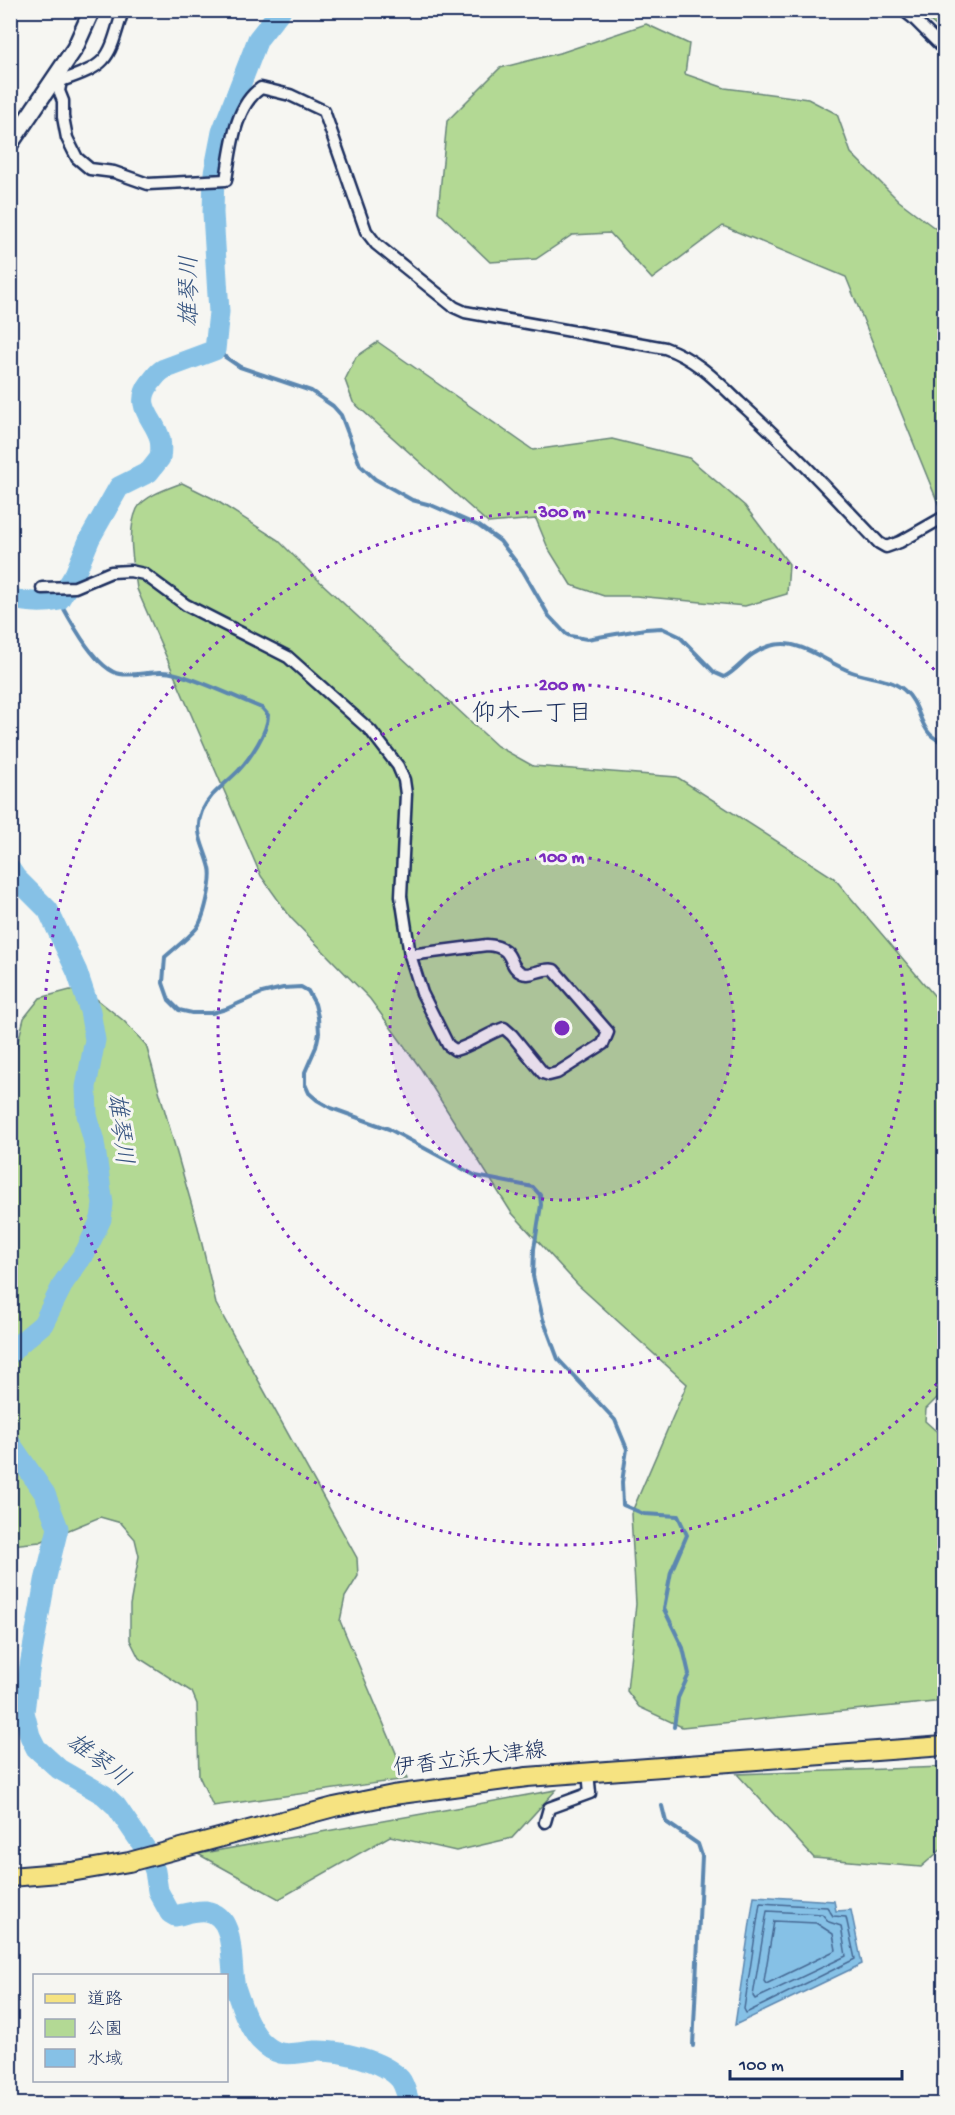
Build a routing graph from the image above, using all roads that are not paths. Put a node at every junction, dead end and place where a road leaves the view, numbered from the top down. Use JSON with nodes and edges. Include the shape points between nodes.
{"nodes":[{"id":1,"x":92,"y":10,"type":"edge"},
{"id":2,"x":123,"y":10,"type":"edge"},
{"id":3,"x":903,"y":10,"type":"edge"},
{"id":4,"x":945,"y":49,"type":"edge"},
{"id":5,"x":58,"y":80,"type":"junction"},
{"id":6,"x":10,"y":144,"type":"edge"},
{"id":7,"x":945,"y":517,"type":"edge"},
{"id":8,"x":42,"y":588,"type":"dead end"},
{"id":9,"x":410,"y":955,"type":"junction"},
{"id":10,"x":945,"y":1746,"type":"edge"},
{"id":11,"x":588,"y":1772,"type":"junction"},
{"id":12,"x":545,"y":1822,"type":"dead end"},
{"id":13,"x":10,"y":1878,"type":"edge"}],
"edges":[{"from":1,"to":5,"type":"main road"},
{"from":2,"to":5,"type":"street","via":[[104,60],[91,71]]},
{"from":3,"to":4,"type":"street"},
{"from":5,"to":6,"type":"main road"},
{"from":5,"to":7,"type":"street","via":[[67,138],[77,158],[90,168],[148,184],[226,180],[232,140],[251,94],[261,88],[301,99],[324,111],[366,231],[376,244],[454,307],[682,354],[764,424],[886,547]]},
{"from":8,"to":9,"type":"street","via":[[75,587],[111,572],[144,574],[186,605],[288,657],[371,731],[404,780],[401,896]]},
{"from":9,"to":9,"type":"street","via":[[422,993],[448,1045],[455,1050],[504,1028],[549,1075],[606,1040],[608,1032],[554,970],[522,974],[506,951],[496,946]]},
{"from":10,"to":11,"type":"main road","name":"伊香立浜大津線"},
{"from":11,"to":12,"type":"street","via":[[590,1793],[549,1808]]},
{"from":11,"to":13,"type":"main road","name":"伊香立浜大津線","via":[[393,1795],[129,1862]]}]}
